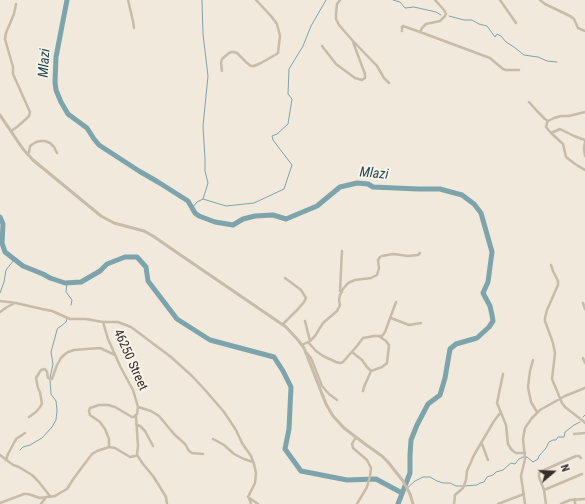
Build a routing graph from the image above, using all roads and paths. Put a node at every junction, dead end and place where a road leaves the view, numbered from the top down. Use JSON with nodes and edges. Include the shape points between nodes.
{"nodes":[{"id":1,"x":128,"y":0,"type":"edge"},
{"id":2,"x":256,"y":0,"type":"edge"},
{"id":3,"x":340,"y":0,"type":"edge"},
{"id":4,"x":435,"y":0,"type":"edge"},
{"id":5,"x":500,"y":0,"type":"edge"},
{"id":6,"x":540,"y":0,"type":"edge"},
{"id":7,"x":16,"y":4,"type":"dead end"},
{"id":8,"x":516,"y":23,"type":"dead end"},
{"id":9,"x":134,"y":28,"type":"dead end"},
{"id":10,"x":402,"y":31,"type":"dead end"},
{"id":11,"x":585,"y":31,"type":"edge"},
{"id":12,"x":420,"y":32,"type":"junction"},
{"id":13,"x":353,"y":41,"type":"junction"},
{"id":14,"x":322,"y":46,"type":"dead end"},
{"id":15,"x":519,"y":70,"type":"dead end"},
{"id":16,"x":222,"y":71,"type":"dead end"},
{"id":17,"x":389,"y":83,"type":"dead end"},
{"id":18,"x":529,"y":102,"type":"dead end"},
{"id":19,"x":585,"y":112,"type":"edge"},
{"id":20,"x":0,"y":115,"type":"edge"},
{"id":21,"x":548,"y":121,"type":"junction"},
{"id":22,"x":11,"y":131,"type":"junction"},
{"id":23,"x":551,"y":134,"type":"junction"},
{"id":24,"x":585,"y":141,"type":"edge"},
{"id":25,"x":57,"y":153,"type":"dead end"},
{"id":26,"x":28,"y":154,"type":"junction"},
{"id":27,"x":585,"y":156,"type":"edge"},
{"id":28,"x":585,"y":170,"type":"edge"},
{"id":29,"x":342,"y":251,"type":"dead end"},
{"id":30,"x":420,"y":253,"type":"dead end"},
{"id":31,"x":551,"y":265,"type":"dead end"},
{"id":32,"x":285,"y":278,"type":"dead end"},
{"id":33,"x":342,"y":292,"type":"junction"},
{"id":34,"x":0,"y":301,"type":"edge"},
{"id":35,"x":396,"y":302,"type":"dead end"},
{"id":36,"x":16,"y":303,"type":"junction"},
{"id":37,"x":582,"y":303,"type":"dead end"},
{"id":38,"x":585,"y":309,"type":"edge"},
{"id":39,"x":0,"y":312,"type":"edge"},
{"id":40,"x":391,"y":318,"type":"junction"},
{"id":41,"x":305,"y":321,"type":"dead end"},
{"id":42,"x":102,"y":322,"type":"junction"},
{"id":43,"x":421,"y":323,"type":"dead end"},
{"id":44,"x":283,"y":324,"type":"junction"},
{"id":45,"x":380,"y":336,"type":"junction"},
{"id":46,"x":308,"y":342,"type":"junction"},
{"id":47,"x":303,"y":347,"type":"junction"},
{"id":48,"x":352,"y":352,"type":"junction"},
{"id":49,"x":116,"y":355,"type":"junction"},
{"id":50,"x":583,"y":358,"type":"dead end"},
{"id":51,"x":533,"y":360,"type":"dead end"},
{"id":52,"x":585,"y":363,"type":"edge"},
{"id":53,"x":371,"y":371,"type":"junction"},
{"id":54,"x":503,"y":374,"type":"dead end"},
{"id":55,"x":585,"y":388,"type":"edge"},
{"id":56,"x":363,"y":391,"type":"dead end"},
{"id":57,"x":559,"y":399,"type":"junction"},
{"id":58,"x":337,"y":400,"type":"dead end"},
{"id":59,"x":138,"y":407,"type":"junction"},
{"id":60,"x":501,"y":412,"type":"junction"},
{"id":61,"x":537,"y":412,"type":"junction"},
{"id":62,"x":136,"y":416,"type":"junction"},
{"id":63,"x":29,"y":417,"type":"dead end"},
{"id":64,"x":585,"y":423,"type":"edge"},
{"id":65,"x":136,"y":424,"type":"junction"},
{"id":66,"x":25,"y":432,"type":"dead end"},
{"id":67,"x":585,"y":433,"type":"edge"},
{"id":68,"x":574,"y":434,"type":"dead end"},
{"id":69,"x":356,"y":437,"type":"junction"},
{"id":70,"x":213,"y":439,"type":"dead end"},
{"id":71,"x":481,"y":444,"type":"junction"},
{"id":72,"x":153,"y":446,"type":"dead end"},
{"id":73,"x":109,"y":447,"type":"junction"},
{"id":74,"x":137,"y":454,"type":"junction"},
{"id":75,"x":203,"y":454,"type":"dead end"},
{"id":76,"x":525,"y":454,"type":"junction"},
{"id":77,"x":0,"y":455,"type":"edge"},
{"id":78,"x":581,"y":458,"type":"dead end"},
{"id":79,"x":6,"y":460,"type":"junction"},
{"id":80,"x":488,"y":460,"type":"dead end"},
{"id":81,"x":254,"y":462,"type":"junction"},
{"id":82,"x":582,"y":474,"type":"dead end"},
{"id":83,"x":544,"y":490,"type":"junction"},
{"id":84,"x":524,"y":494,"type":"junction"},
{"id":85,"x":48,"y":497,"type":"junction"},
{"id":86,"x":249,"y":498,"type":"junction"},
{"id":87,"x":575,"y":499,"type":"junction"},
{"id":88,"x":585,"y":499,"type":"edge"},
{"id":89,"x":0,"y":503,"type":"edge"},
{"id":90,"x":41,"y":504,"type":"edge"},
{"id":91,"x":167,"y":504,"type":"edge"},
{"id":92,"x":251,"y":504,"type":"edge"},
{"id":93,"x":258,"y":504,"type":"edge"},
{"id":94,"x":357,"y":504,"type":"edge"},
{"id":95,"x":413,"y":504,"type":"edge"},
{"id":96,"x":454,"y":504,"type":"edge"},
{"id":97,"x":498,"y":504,"type":"edge"},
{"id":98,"x":525,"y":504,"type":"edge"},
{"id":99,"x":546,"y":504,"type":"edge"},
{"id":100,"x":561,"y":504,"type":"edge"},
{"id":101,"x":575,"y":504,"type":"edge"}],
"edges":[{"from":1,"to":9,"type":"street"},
{"from":2,"to":16,"type":"street","via":[[277,24],[280,36],[278,53],[251,66],[238,53],[232,52],[222,59]]},
{"from":3,"to":13,"type":"street","via":[[337,4],[336,19]]},
{"from":4,"to":12,"type":"street","via":[[446,14],[440,20],[426,24]]},
{"from":5,"to":8,"type":"street"},
{"from":6,"to":11,"type":"street","via":[[570,16],[578,28]]},
{"from":7,"to":22,"type":"street","via":[[5,40],[13,74],[30,112],[29,116]]},
{"from":10,"to":12,"type":"street","via":[[403,26]]},
{"from":12,"to":15,"type":"street","via":[[490,58],[503,69]]},
{"from":13,"to":14,"type":"street","via":[[365,74],[362,80],[354,78],[336,64]]},
{"from":13,"to":17,"type":"street"},
{"from":18,"to":21,"type":"street"},
{"from":19,"to":21,"type":"street","via":[[559,116]]},
{"from":20,"to":22,"type":"street"},
{"from":21,"to":23,"type":"street","via":[[546,127]]},
{"from":22,"to":26,"type":"street"},
{"from":23,"to":24,"type":"street","via":[[560,129]]},
{"from":23,"to":28,"type":"street","via":[[562,144],[566,156]]},
{"from":24,"to":27,"type":"street"},
{"from":25,"to":26,"type":"street","via":[[50,143],[41,141],[30,146]]},
{"from":26,"to":44,"type":"street","via":[[102,216],[114,223],[153,236]]},
{"from":29,"to":33,"type":"street"},
{"from":30,"to":33,"type":"street","via":[[408,256],[382,256],[378,259],[379,268],[375,277],[353,280]]},
{"from":31,"to":57,"type":"street","via":[[558,285],[545,321],[555,349],[552,379]]},
{"from":32,"to":44,"type":"street","via":[[301,290],[306,298]]},
{"from":33,"to":46,"type":"street","via":[[338,311],[323,323]]},
{"from":34,"to":36,"type":"street"},
{"from":35,"to":40,"type":"street"},
{"from":36,"to":39,"type":"street"},
{"from":36,"to":42,"type":"street","via":[[52,311],[70,319]]},
{"from":37,"to":38,"type":"street"},
{"from":40,"to":43,"type":"street","via":[[409,325]]},
{"from":40,"to":45,"type":"street","via":[[385,332]]},
{"from":41,"to":46,"type":"street"},
{"from":42,"to":49,"type":"street","name":"46250 Street"},
{"from":42,"to":81,"type":"street","via":[[118,322],[132,327],[176,361],[224,412]]},
{"from":44,"to":47,"type":"street"},
{"from":45,"to":48,"type":"street","via":[[362,338]]},
{"from":45,"to":53,"type":"street","via":[[388,345],[387,363]]},
{"from":46,"to":47,"type":"street"},
{"from":46,"to":48,"type":"street","via":[[318,353],[340,363]]},
{"from":47,"to":58,"type":"street","via":[[311,358],[322,386]]},
{"from":47,"to":69,"type":"street","via":[[329,410],[340,424]]},
{"from":48,"to":53,"type":"street"},
{"from":49,"to":59,"type":"street","name":"46250 Street"},
{"from":49,"to":63,"type":"street","via":[[100,348],[74,350],[64,354],[52,379],[48,378],[45,369],[41,370],[36,378],[42,404]]},
{"from":50,"to":52,"type":"street"},
{"from":51,"to":61,"type":"street","via":[[528,387],[531,402]]},
{"from":53,"to":56,"type":"street"},
{"from":54,"to":60,"type":"street","via":[[497,400]]},
{"from":55,"to":57,"type":"street"},
{"from":57,"to":61,"type":"street"},
{"from":57,"to":64,"type":"street"},
{"from":59,"to":62,"type":"street","name":"46250 Street"},
{"from":59,"to":75,"type":"street","via":[[159,416],[192,453]]},
{"from":60,"to":71,"type":"street"},
{"from":60,"to":76,"type":"street","via":[[509,447],[513,451]]},
{"from":61,"to":76,"type":"street","via":[[525,428]]},
{"from":62,"to":65,"type":"street","name":"46250 Street"},
{"from":62,"to":73,"type":"street","via":[[130,416],[108,405],[95,405],[90,408],[90,415],[105,428]]},
{"from":65,"to":72,"type":"street","via":[[145,431]]},
{"from":65,"to":74,"type":"street","name":"46250 Street"},
{"from":66,"to":79,"type":"street","via":[[16,439]]},
{"from":67,"to":68,"type":"street"},
{"from":69,"to":94,"type":"street","via":[[352,446],[371,467],[367,487]]},
{"from":69,"to":95,"type":"street","via":[[388,462],[403,481]]},
{"from":70,"to":81,"type":"street","via":[[234,454]]},
{"from":71,"to":80,"type":"street"},
{"from":71,"to":96,"type":"street","via":[[468,468],[463,488],[455,495]]},
{"from":73,"to":74,"type":"street","via":[[130,457]]},
{"from":73,"to":85,"type":"street","via":[[92,454],[66,490]]},
{"from":74,"to":91,"type":"street","via":[[160,487]]},
{"from":76,"to":84,"type":"street","via":[[521,476]]},
{"from":77,"to":79,"type":"street"},
{"from":78,"to":83,"type":"street","via":[[576,456],[541,472],[539,477]]},
{"from":79,"to":85,"type":"street","via":[[32,475]]},
{"from":81,"to":86,"type":"street","via":[[256,479]]},
{"from":82,"to":83,"type":"street"},
{"from":83,"to":99,"type":"street"},
{"from":84,"to":97,"type":"street"},
{"from":84,"to":98,"type":"street"},
{"from":85,"to":89,"type":"street","via":[[38,498],[24,494]]},
{"from":85,"to":90,"type":"street"},
{"from":86,"to":92,"type":"street"},
{"from":86,"to":93,"type":"street"},
{"from":87,"to":88,"type":"street"},
{"from":87,"to":100,"type":"street"},
{"from":87,"to":101,"type":"street"}]}
